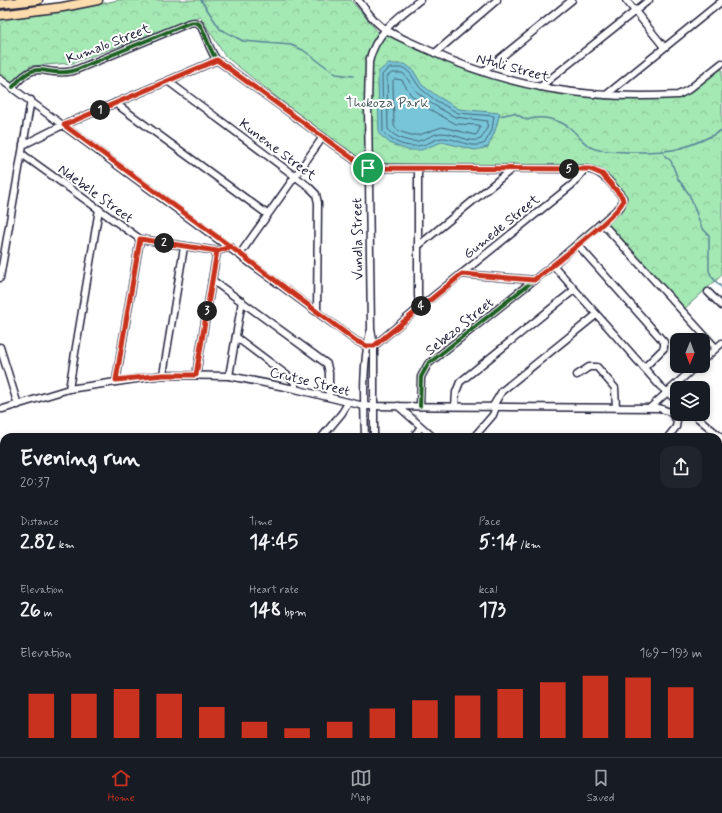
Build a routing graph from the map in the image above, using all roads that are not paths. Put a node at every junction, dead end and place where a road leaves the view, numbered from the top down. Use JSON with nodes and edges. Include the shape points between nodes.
{"nodes":[{"id":1,"x":38,"y":0,"type":"edge"},
{"id":2,"x":98,"y":0,"type":"edge"},
{"id":3,"x":358,"y":0,"type":"edge"},
{"id":4,"x":420,"y":0,"type":"edge"},
{"id":5,"x":497,"y":0,"type":"edge"},
{"id":6,"x":572,"y":0,"type":"edge"},
{"id":7,"x":626,"y":0,"type":"edge"},
{"id":8,"x":649,"y":0,"type":"edge"},
{"id":9,"x":722,"y":1,"type":"edge"},
{"id":10,"x":0,"y":4,"type":"edge"},
{"id":11,"x":635,"y":11,"type":"junction"},
{"id":12,"x":0,"y":15,"type":"edge"},
{"id":13,"x":385,"y":29,"type":"junction"},
{"id":14,"x":664,"y":47,"type":"junction"},
{"id":15,"x":434,"y":53,"type":"junction"},
{"id":16,"x":217,"y":60,"type":"junction"},
{"id":17,"x":722,"y":63,"type":"edge"},
{"id":18,"x":482,"y":72,"type":"junction"},
{"id":19,"x":0,"y":79,"type":"edge"},
{"id":20,"x":168,"y":82,"type":"junction"},
{"id":21,"x":13,"y":87,"type":"junction"},
{"id":22,"x":540,"y":87,"type":"junction"},
{"id":23,"x":606,"y":95,"type":"junction"},
{"id":24,"x":30,"y":100,"type":"junction"},
{"id":25,"x":115,"y":104,"type":"junction"},
{"id":26,"x":64,"y":125,"type":"junction"},
{"id":27,"x":323,"y":137,"type":"junction"},
{"id":28,"x":23,"y":145,"type":"junction"},
{"id":29,"x":22,"y":154,"type":"junction"},
{"id":30,"x":368,"y":168,"type":"junction"},
{"id":31,"x":513,"y":168,"type":"junction"},
{"id":32,"x":585,"y":169,"type":"junction"},
{"id":33,"x":418,"y":170,"type":"junction"},
{"id":34,"x":294,"y":176,"type":"junction"},
{"id":35,"x":99,"y":210,"type":"junction"},
{"id":36,"x":267,"y":214,"type":"junction"},
{"id":37,"x":602,"y":223,"type":"junction"},
{"id":38,"x":140,"y":239,"type":"junction"},
{"id":39,"x":578,"y":245,"type":"junction"},
{"id":40,"x":418,"y":246,"type":"junction"},
{"id":41,"x":184,"y":247,"type":"junction"},
{"id":42,"x":231,"y":247,"type":"junction"},
{"id":43,"x":217,"y":251,"type":"junction"},
{"id":44,"x":240,"y":254,"type":"junction"},
{"id":45,"x":553,"y":265,"type":"junction"},
{"id":46,"x":1,"y":270,"type":"edge"},
{"id":47,"x":462,"y":274,"type":"junction"},
{"id":48,"x":0,"y":278,"type":"edge"},
{"id":49,"x":212,"y":280,"type":"junction"},
{"id":50,"x":534,"y":280,"type":"junction"},
{"id":51,"x":574,"y":290,"type":"junction"},
{"id":52,"x":708,"y":292,"type":"dead end"},
{"id":53,"x":242,"y":301,"type":"junction"},
{"id":54,"x":722,"y":306,"type":"edge"},
{"id":55,"x":419,"y":308,"type":"junction"},
{"id":56,"x":317,"y":311,"type":"junction"},
{"id":57,"x":596,"y":315,"type":"junction"},
{"id":58,"x":371,"y":329,"type":"junction"},
{"id":59,"x":236,"y":337,"type":"junction"},
{"id":60,"x":722,"y":343,"type":"edge"},
{"id":61,"x":367,"y":346,"type":"junction"},
{"id":62,"x":374,"y":346,"type":"junction"},
{"id":63,"x":0,"y":347,"type":"edge"},
{"id":64,"x":716,"y":348,"type":"junction"},
{"id":65,"x":710,"y":354,"type":"edge"},
{"id":66,"x":644,"y":368,"type":"junction"},
{"id":67,"x":688,"y":373,"type":"edge"},
{"id":68,"x":163,"y":375,"type":"junction"},
{"id":69,"x":196,"y":375,"type":"junction"},
{"id":70,"x":577,"y":375,"type":"dead end"},
{"id":71,"x":229,"y":376,"type":"junction"},
{"id":72,"x":116,"y":380,"type":"junction"},
{"id":73,"x":69,"y":388,"type":"junction"},
{"id":74,"x":295,"y":389,"type":"junction"},
{"id":75,"x":666,"y":392,"type":"junction"},
{"id":76,"x":670,"y":395,"type":"edge"},
{"id":77,"x":329,"y":397,"type":"junction"},
{"id":78,"x":348,"y":403,"type":"junction"},
{"id":79,"x":18,"y":405,"type":"junction"},
{"id":80,"x":364,"y":406,"type":"junction"},
{"id":81,"x":373,"y":406,"type":"junction"},
{"id":82,"x":398,"y":406,"type":"junction"},
{"id":83,"x":420,"y":406,"type":"junction"},
{"id":84,"x":455,"y":406,"type":"junction"},
{"id":85,"x":495,"y":406,"type":"junction"},
{"id":86,"x":616,"y":407,"type":"junction"},
{"id":87,"x":651,"y":407,"type":"junction"},
{"id":88,"x":2,"y":409,"type":"edge"},
{"id":89,"x":701,"y":421,"type":"edge"},
{"id":90,"x":422,"y":427,"type":"junction"},
{"id":91,"x":326,"y":433,"type":"edge"},
{"id":92,"x":365,"y":433,"type":"edge"},
{"id":93,"x":374,"y":433,"type":"edge"},
{"id":94,"x":417,"y":433,"type":"edge"},
{"id":95,"x":429,"y":433,"type":"edge"},
{"id":96,"x":477,"y":433,"type":"edge"},
{"id":97,"x":671,"y":433,"type":"edge"},
{"id":98,"x":716,"y":433,"type":"edge"}],
"edges":[{"from":1,"to":10,"type":"main road"},
{"from":2,"to":12,"type":"main road"},
{"from":3,"to":13,"type":"street","name":"Ntuli Street"},
{"from":4,"to":13,"type":"street","name":"Vundla Street"},
{"from":5,"to":15,"type":"street"},
{"from":6,"to":18,"type":"street"},
{"from":7,"to":11,"type":"street"},
{"from":8,"to":11,"type":"street"},
{"from":9,"to":14,"type":"street"},
{"from":11,"to":14,"type":"street"},
{"from":11,"to":22,"type":"street"},
{"from":13,"to":15,"type":"street","name":"Ntuli Street"},
{"from":13,"to":30,"type":"street","name":"Vundla Street","via":[[374,47],[369,62]]},
{"from":14,"to":23,"type":"street"},
{"from":15,"to":18,"type":"street","name":"Ntuli Street"},
{"from":16,"to":20,"type":"street"},
{"from":16,"to":21,"type":"street","name":"Kumalo Street","via":[[200,25],[193,22],[73,71],[50,73],[40,69],[32,70]]},
{"from":16,"to":27,"type":"street"},
{"from":17,"to":23,"type":"street","name":"Ntuli Street","via":[[682,94]]},
{"from":18,"to":22,"type":"street","name":"Ntuli Street"},
{"from":19,"to":21,"type":"street"},
{"from":20,"to":25,"type":"street"},
{"from":20,"to":34,"type":"street","name":"Kunene Street"},
{"from":21,"to":24,"type":"street"},
{"from":22,"to":23,"type":"street","name":"Ntuli Street","via":[[581,94]]},
{"from":24,"to":26,"type":"street"},
{"from":24,"to":28,"type":"street"},
{"from":25,"to":26,"type":"street"},
{"from":25,"to":36,"type":"street"},
{"from":26,"to":28,"type":"street"},
{"from":26,"to":42,"type":"street"},
{"from":27,"to":30,"type":"street"},
{"from":27,"to":34,"type":"street"},
{"from":28,"to":29,"type":"street"},
{"from":29,"to":35,"type":"street","name":"Ndebele Street"},
{"from":29,"to":46,"type":"street"},
{"from":30,"to":33,"type":"street"},
{"from":30,"to":58,"type":"street","name":"Vundla Street"},
{"from":31,"to":32,"type":"street"},
{"from":31,"to":33,"type":"street"},
{"from":31,"to":40,"type":"street"},
{"from":32,"to":37,"type":"street","name":"Sebezo Street","via":[[602,174],[622,197],[621,206]]},
{"from":32,"to":47,"type":"street","name":"Gumede Street","via":[[573,184]]},
{"from":33,"to":40,"type":"street"},
{"from":34,"to":36,"type":"street"},
{"from":34,"to":56,"type":"street","name":"Kunene Street","via":[[313,190],[318,198]]},
{"from":35,"to":38,"type":"street","name":"Ndebele Street"},
{"from":35,"to":73,"type":"street"},
{"from":36,"to":44,"type":"street"},
{"from":37,"to":39,"type":"street","name":"Sebezo Street"},
{"from":37,"to":64,"type":"street"},
{"from":38,"to":41,"type":"street","name":"Ndebele Street"},
{"from":38,"to":72,"type":"street"},
{"from":39,"to":45,"type":"street","name":"Sebezo Street"},
{"from":39,"to":66,"type":"street","via":[[664,342],[664,348]]},
{"from":40,"to":55,"type":"street"},
{"from":41,"to":43,"type":"street","name":"Ndebele Street"},
{"from":41,"to":68,"type":"street"},
{"from":42,"to":43,"type":"street","name":"Ndebele Street"},
{"from":42,"to":44,"type":"street"},
{"from":43,"to":49,"type":"street"},
{"from":44,"to":56,"type":"street"},
{"from":45,"to":50,"type":"street","name":"Sebezo Street"},
{"from":45,"to":51,"type":"street"},
{"from":46,"to":48,"type":"street"},
{"from":47,"to":50,"type":"street"},
{"from":47,"to":55,"type":"street","name":"Gumede Street"},
{"from":49,"to":53,"type":"street"},
{"from":49,"to":69,"type":"street"},
{"from":50,"to":83,"type":"street","name":"Sebezo Street","via":[[425,368],[421,377]]},
{"from":51,"to":57,"type":"street"},
{"from":51,"to":84,"type":"street","via":[[460,382]]},
{"from":52,"to":54,"type":"street"},
{"from":53,"to":59,"type":"street"},
{"from":53,"to":77,"type":"street","via":[[327,364],[330,373]]},
{"from":55,"to":62,"type":"street","name":"Gumede Street"},
{"from":56,"to":61,"type":"street"},
{"from":57,"to":66,"type":"street"},
{"from":57,"to":85,"type":"street","via":[[502,391]]},
{"from":58,"to":61,"type":"street","name":"Vundla Street"},
{"from":58,"to":62,"type":"street","name":"Vundla Street"},
{"from":59,"to":71,"type":"street"},
{"from":59,"to":74,"type":"street","via":[[292,379]]},
{"from":60,"to":64,"type":"street"},
{"from":61,"to":62,"type":"street"},
{"from":61,"to":80,"type":"street","name":"Vundla Street"},
{"from":62,"to":81,"type":"street","name":"Vundla Street"},
{"from":63,"to":79,"type":"street"},
{"from":64,"to":65,"type":"street"},
{"from":66,"to":75,"type":"street"},
{"from":67,"to":75,"type":"street"},
{"from":68,"to":69,"type":"street","name":"Crutse Street"},
{"from":68,"to":72,"type":"street","name":"Crutse Street"},
{"from":69,"to":71,"type":"street","name":"Crutse Street"},
{"from":70,"to":86,"type":"street","via":[[589,367],[597,367],[615,388]]},
{"from":71,"to":74,"type":"street","name":"Crutse Street"},
{"from":72,"to":73,"type":"street","name":"Crutse Street"},
{"from":73,"to":79,"type":"street","name":"Crutse Street"},
{"from":74,"to":77,"type":"street","name":"Crutse Street"},
{"from":75,"to":76,"type":"street"},
{"from":75,"to":87,"type":"street"},
{"from":77,"to":78,"type":"street","name":"Crutse Street"},
{"from":78,"to":80,"type":"street","name":"Crutse Street"},
{"from":78,"to":91,"type":"street"},
{"from":79,"to":88,"type":"street","name":"Crutse Street"},
{"from":80,"to":81,"type":"street","name":"Crutse Street"},
{"from":80,"to":92,"type":"street","name":"Vundla Street"},
{"from":81,"to":82,"type":"street","name":"Crutse Street"},
{"from":81,"to":93,"type":"street","name":"Vundla Street"},
{"from":82,"to":83,"type":"street","name":"Crutse Street"},
{"from":82,"to":90,"type":"street"},
{"from":83,"to":84,"type":"street","name":"Crutse Street"},
{"from":84,"to":85,"type":"street","name":"Crutse Street"},
{"from":85,"to":86,"type":"street","name":"Crutse Street"},
{"from":85,"to":96,"type":"street","via":[[493,415]]},
{"from":86,"to":87,"type":"street","name":"Crutse Street"},
{"from":87,"to":97,"type":"street","name":"Crutse Street","via":[[664,409],[676,417],[677,424]]},
{"from":89,"to":98,"type":"street"},
{"from":90,"to":94,"type":"street"},
{"from":90,"to":95,"type":"street"}]}
